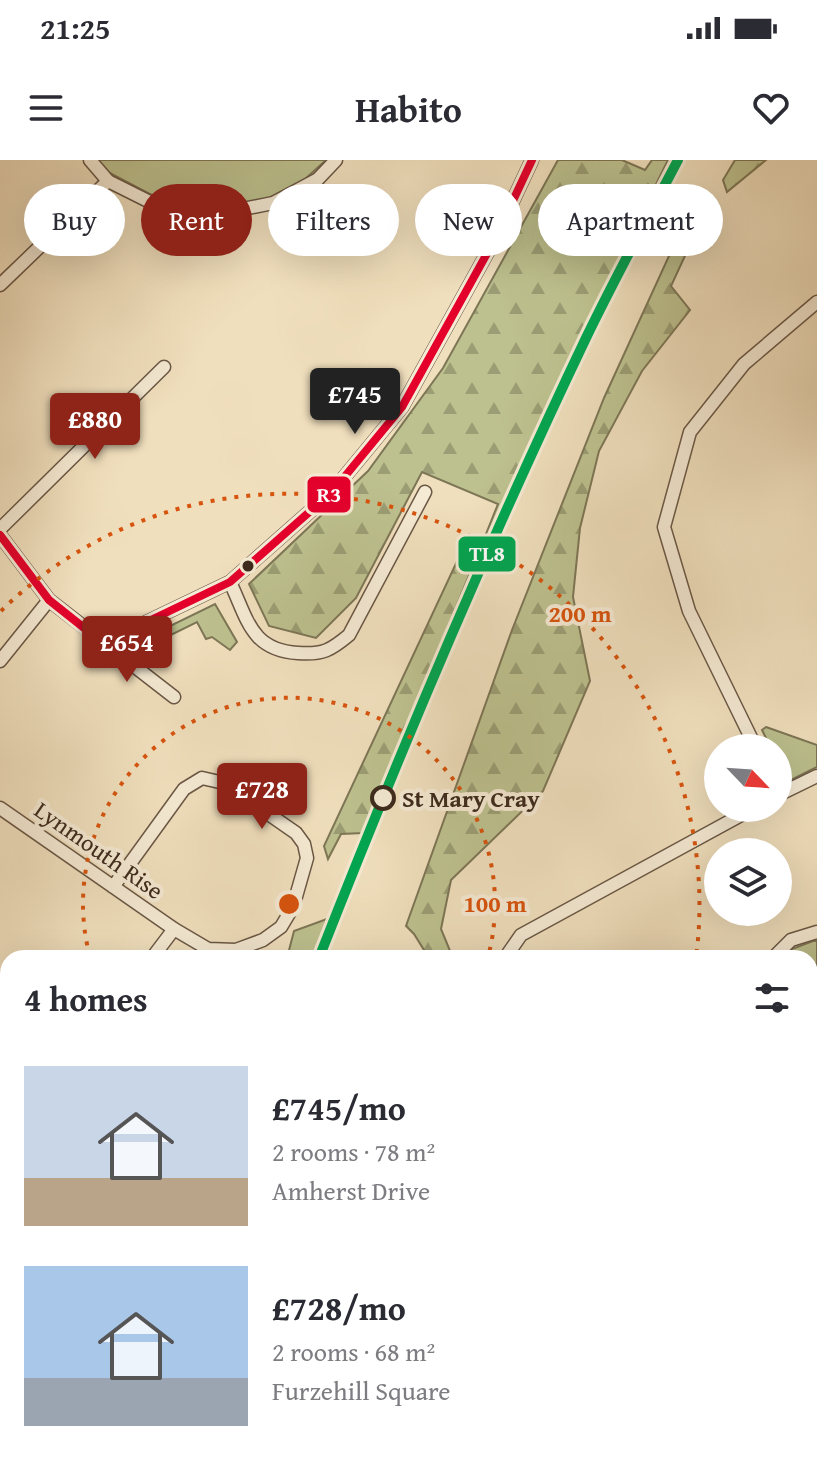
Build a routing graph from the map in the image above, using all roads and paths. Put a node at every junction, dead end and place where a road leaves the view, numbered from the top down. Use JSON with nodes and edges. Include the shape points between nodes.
{"nodes":[{"id":1,"x":90,"y":160,"type":"edge"},
{"id":2,"x":336,"y":160,"type":"edge"},
{"id":3,"x":532,"y":160,"type":"edge"},
{"id":4,"x":108,"y":181,"type":"junction"},
{"id":5,"x":0,"y":285,"type":"edge"},
{"id":6,"x":817,"y":302,"type":"edge"},
{"id":7,"x":164,"y":367,"type":"dead end"},
{"id":8,"x":425,"y":492,"type":"dead end"},
{"id":9,"x":0,"y":532,"type":"edge"},
{"id":10,"x":230,"y":582,"type":"junction"},
{"id":11,"x":49,"y":600,"type":"junction"},
{"id":12,"x":103,"y":643,"type":"junction"},
{"id":13,"x":0,"y":661,"type":"edge"},
{"id":14,"x":174,"y":697,"type":"dead end"},
{"id":15,"x":749,"y":734,"type":"edge"},
{"id":16,"x":817,"y":776,"type":"edge"},
{"id":17,"x":792,"y":788,"type":"edge"},
{"id":18,"x":0,"y":808,"type":"edge"},
{"id":19,"x":728,"y":822,"type":"edge"},
{"id":20,"x":113,"y":887,"type":"junction"},
{"id":21,"x":174,"y":929,"type":"junction"},
{"id":22,"x":817,"y":932,"type":"edge"},
{"id":23,"x":158,"y":950,"type":"edge"},
{"id":24,"x":511,"y":950,"type":"edge"},
{"id":25,"x":781,"y":950,"type":"edge"}],
"edges":[{"from":1,"to":4,"type":"street"},
{"from":2,"to":4,"type":"street","via":[[318,179],[273,203],[218,214],[160,207]]},
{"from":3,"to":10,"type":"street","via":[[495,239],[402,407],[332,492]]},
{"from":4,"to":5,"type":"street"},
{"from":6,"to":15,"type":"street","via":[[744,364],[690,432],[664,527],[689,611]]},
{"from":7,"to":9,"type":"street"},
{"from":8,"to":10,"type":"street","via":[[349,635],[330,650],[314,655],[263,644]]},
{"from":9,"to":11,"type":"street"},
{"from":10,"to":12,"type":"street"},
{"from":11,"to":12,"type":"street"},
{"from":11,"to":13,"type":"street"},
{"from":12,"to":14,"type":"street"},
{"from":16,"to":17,"type":"street"},
{"from":18,"to":20,"type":"street","name":"Lynmouth Rise"},
{"from":19,"to":24,"type":"street","via":[[521,935]]},
{"from":20,"to":21,"type":"street","name":"Lynmouth Rise"},
{"from":20,"to":21,"type":"street","via":[[184,789],[202,778],[224,783],[304,844],[307,858],[293,907],[281,927],[263,940],[236,950],[208,949]]},
{"from":21,"to":23,"type":"street"},
{"from":22,"to":25,"type":"street","via":[[791,940]]}]}
